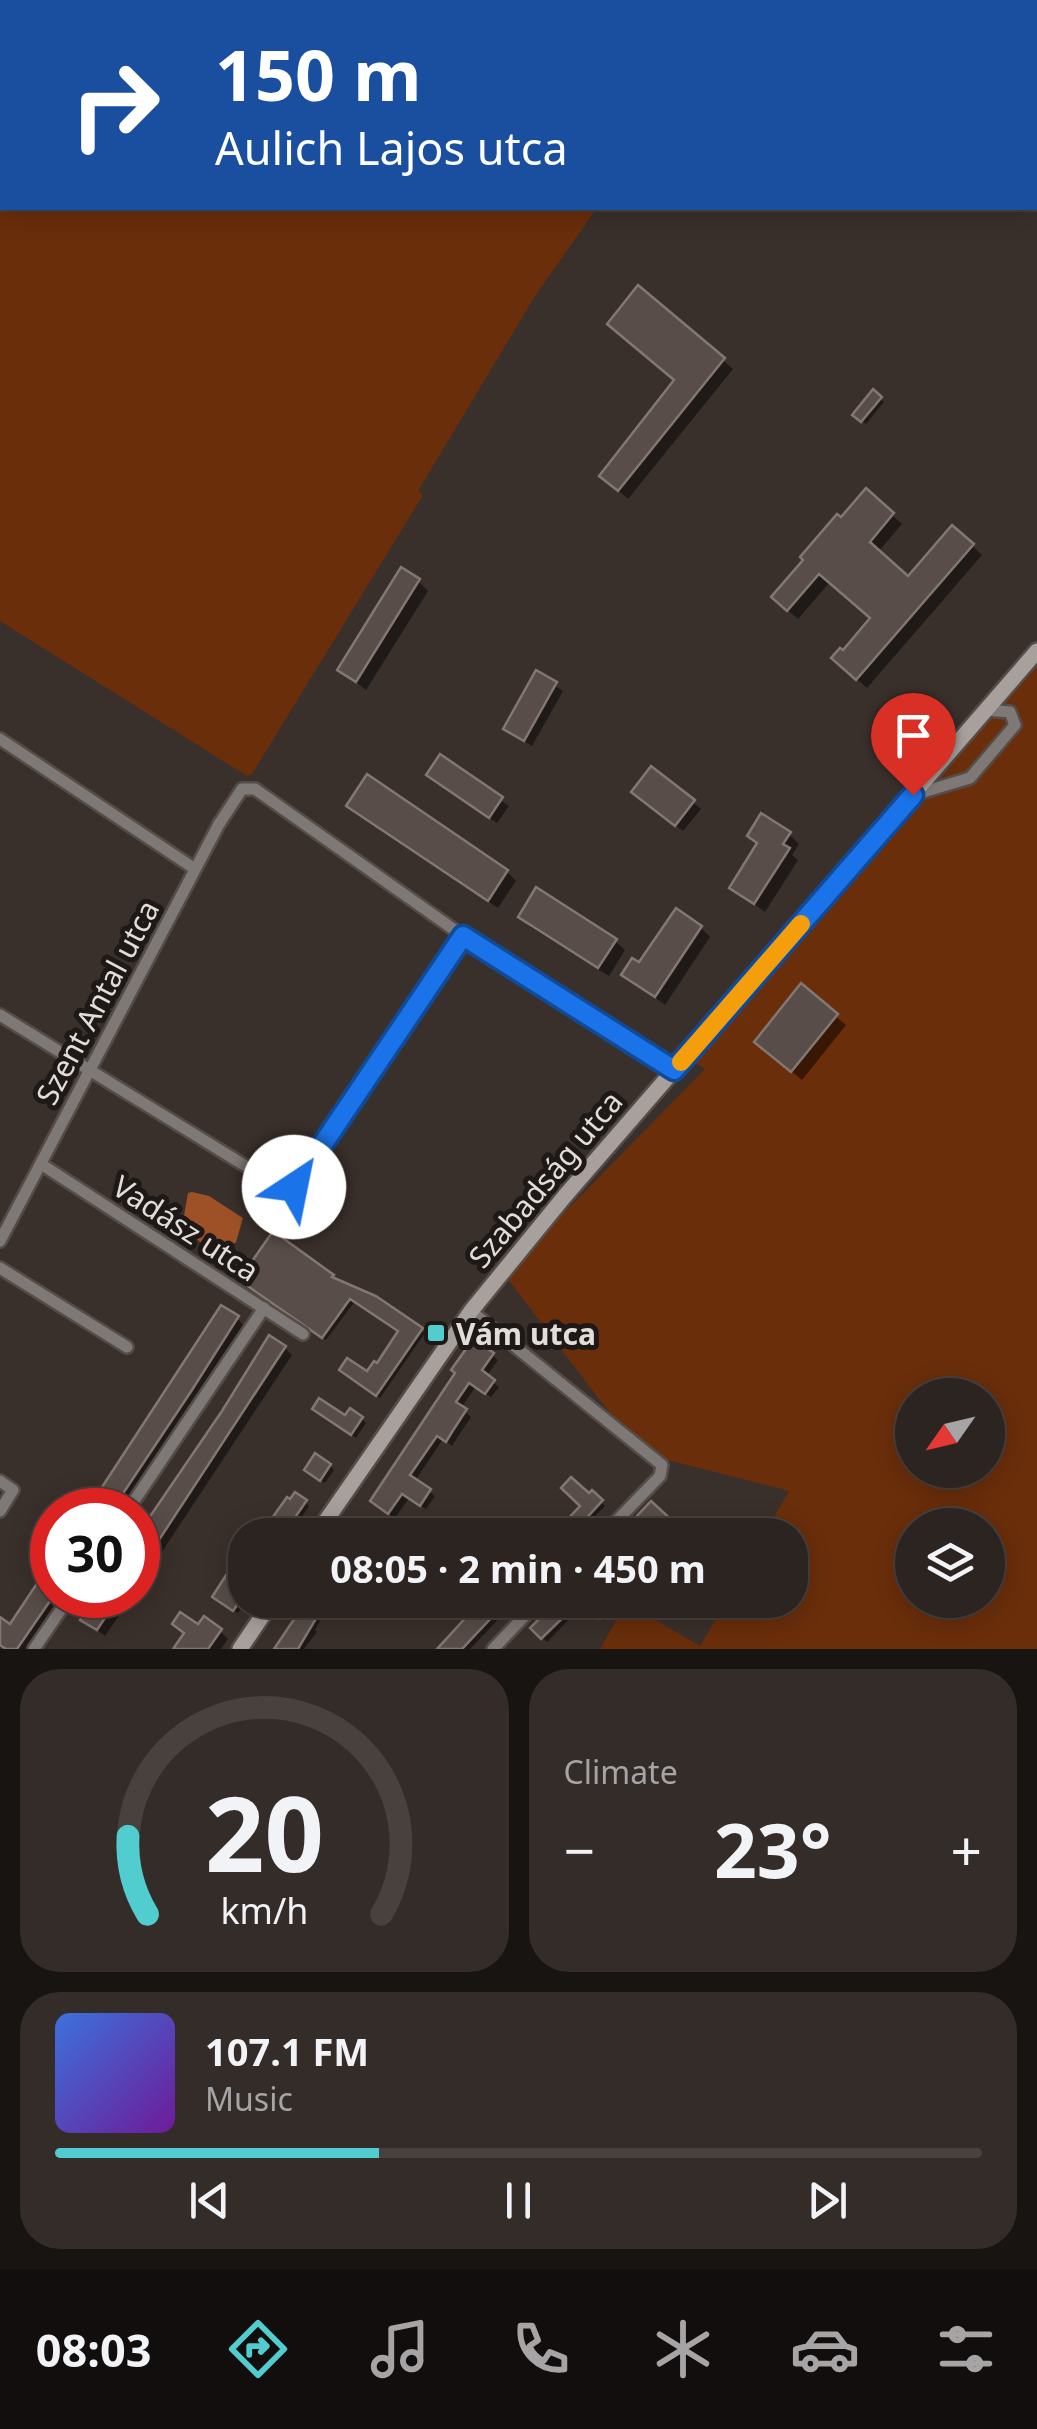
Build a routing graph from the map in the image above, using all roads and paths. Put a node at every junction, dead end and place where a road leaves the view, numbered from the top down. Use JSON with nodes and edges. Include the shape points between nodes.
{"nodes":[{"id":1,"x":1037,"y":651,"type":"edge"},
{"id":2,"x":986,"y":710,"type":"junction"},
{"id":3,"x":0,"y":739,"type":"edge"},
{"id":4,"x":913,"y":795,"type":"junction"},
{"id":5,"x":195,"y":869,"type":"junction"},
{"id":6,"x":463,"y":936,"type":"junction"},
{"id":7,"x":0,"y":1014,"type":"edge"},
{"id":8,"x":90,"y":1070,"type":"junction"},
{"id":9,"x":674,"y":1070,"type":"junction"},
{"id":10,"x":41,"y":1164,"type":"junction"},
{"id":11,"x":0,"y":1240,"type":"edge"},
{"id":12,"x":0,"y":1268,"type":"edge"},
{"id":13,"x":264,"y":1308,"type":"junction"},
{"id":14,"x":471,"y":1311,"type":"junction"},
{"id":15,"x":304,"y":1334,"type":"dead end"},
{"id":16,"x":127,"y":1347,"type":"dead end"},
{"id":17,"x":0,"y":1481,"type":"edge"},
{"id":18,"x":143,"y":1488,"type":"edge"},
{"id":19,"x":0,"y":1510,"type":"edge"},
{"id":20,"x":328,"y":1518,"type":"edge"},
{"id":21,"x":619,"y":1518,"type":"edge"},
{"id":22,"x":55,"y":1618,"type":"edge"},
{"id":23,"x":261,"y":1618,"type":"edge"},
{"id":24,"x":523,"y":1618,"type":"edge"},
{"id":25,"x":34,"y":1649,"type":"edge"},
{"id":26,"x":240,"y":1649,"type":"edge"},
{"id":27,"x":493,"y":1649,"type":"edge"}],
"edges":[{"from":1,"to":2,"type":"main road","name":"Szabadság utca"},
{"from":2,"to":4,"type":"main road","name":"Szabadság utca"},
{"from":2,"to":4,"type":"street","via":[[1010,712],[1015,725],[970,778]]},
{"from":3,"to":5,"type":"street"},
{"from":4,"to":9,"type":"main road","name":"Szabadság utca"},
{"from":5,"to":6,"type":"street","name":"Szent Antal utca","via":[[242,789],[255,790]]},
{"from":5,"to":8,"type":"street","name":"Szent Antal utca"},
{"from":6,"to":8,"type":"street","via":[[294,1187],[284,1189]]},
{"from":6,"to":9,"type":"street"},
{"from":7,"to":8,"type":"street"},
{"from":8,"to":10,"type":"street","name":"Szent Antal utca"},
{"from":9,"to":14,"type":"main road","name":"Szabadság utca"},
{"from":10,"to":11,"type":"street","name":"Szent Antal utca"},
{"from":10,"to":13,"type":"street","name":"Vadász utca"},
{"from":12,"to":16,"type":"street"},
{"from":13,"to":15,"type":"street","name":"Vadász utca"},
{"from":13,"to":18,"type":"street"},
{"from":14,"to":20,"type":"main road","name":"Szabadság utca"},
{"from":14,"to":21,"type":"street","via":[[662,1465],[660,1476]]},
{"from":17,"to":19,"type":"street","via":[[13,1490]]},
{"from":22,"to":25,"type":"street"},
{"from":23,"to":26,"type":"main road"},
{"from":24,"to":27,"type":"street"}]}
